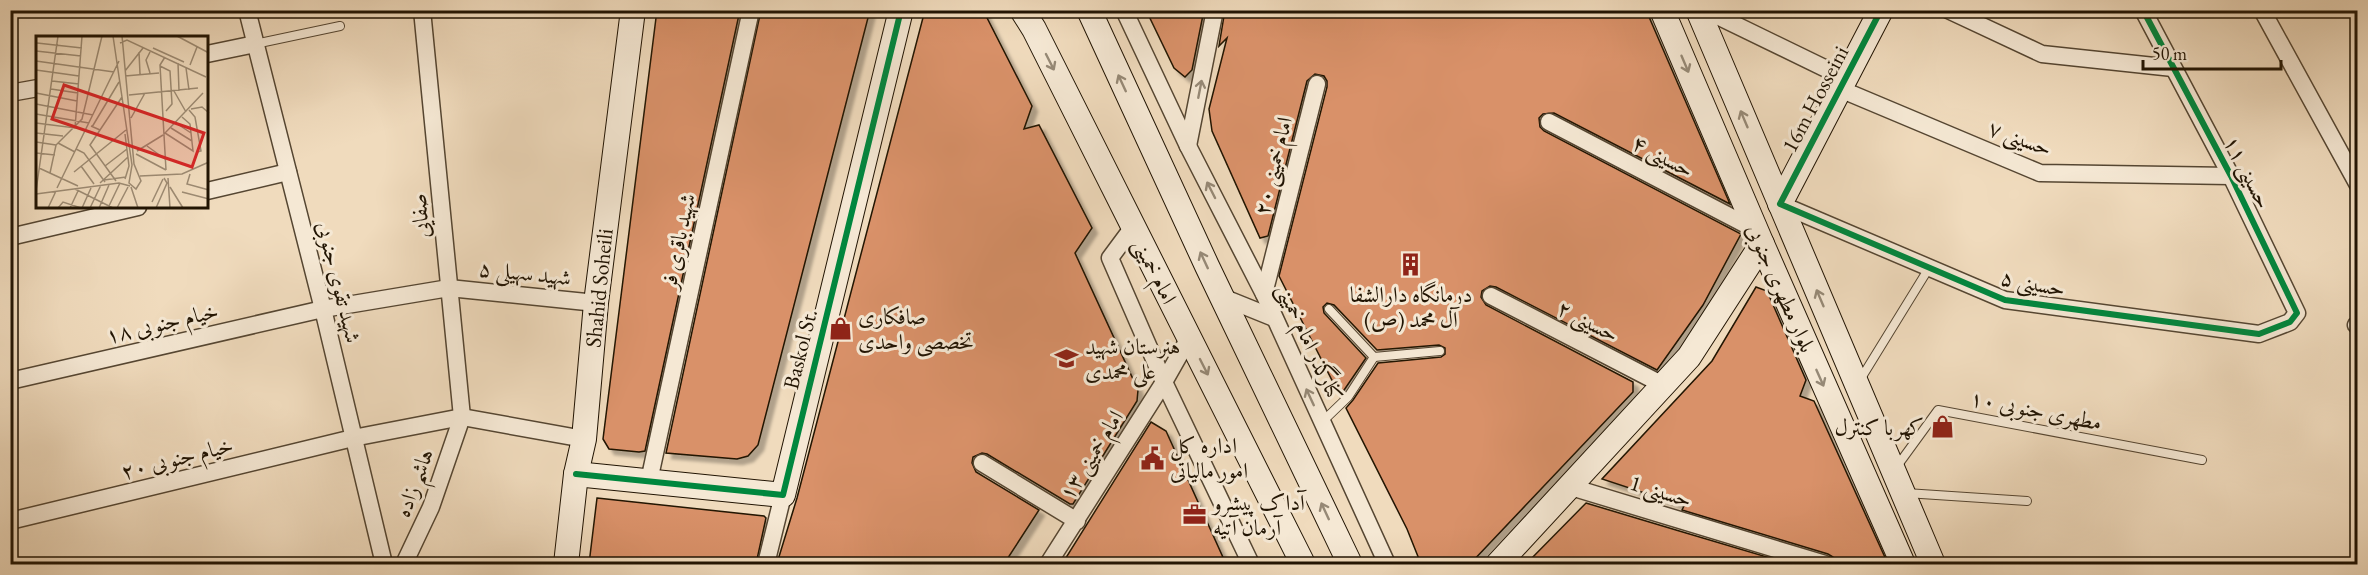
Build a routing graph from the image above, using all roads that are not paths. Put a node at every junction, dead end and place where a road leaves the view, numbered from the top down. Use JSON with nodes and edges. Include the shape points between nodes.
{"nodes":[{"id":1,"x":247,"y":10,"type":"edge"},
{"id":2,"x":422,"y":10,"type":"edge"},
{"id":3,"x":633,"y":10,"type":"edge"},
{"id":4,"x":750,"y":10,"type":"edge"},
{"id":5,"x":901,"y":10,"type":"edge"},
{"id":6,"x":1089,"y":10,"type":"edge"},
{"id":7,"x":1124,"y":10,"type":"edge"},
{"id":8,"x":1215,"y":10,"type":"edge"},
{"id":9,"x":1662,"y":10,"type":"edge"},
{"id":10,"x":1698,"y":10,"type":"edge"},
{"id":11,"x":1705,"y":10,"type":"edge"},
{"id":12,"x":1881,"y":10,"type":"edge"},
{"id":13,"x":1947,"y":10,"type":"edge"},
{"id":14,"x":2143,"y":10,"type":"edge"},
{"id":15,"x":2262,"y":10,"type":"edge"},
{"id":16,"x":1028,"y":17,"type":"edge"},
{"id":17,"x":340,"y":26,"type":"dead end"},
{"id":18,"x":255,"y":44,"type":"junction"},
{"id":19,"x":208,"y":54,"type":"edge"},
{"id":20,"x":2173,"y":68,"type":"junction"},
{"id":21,"x":1317,"y":84,"type":"dead end"},
{"id":22,"x":1844,"y":84,"type":"junction"},
{"id":23,"x":36,"y":88,"type":"edge"},
{"id":24,"x":10,"y":93,"type":"edge"},
{"id":25,"x":1550,"y":122,"type":"dead end"},
{"id":26,"x":1188,"y":146,"type":"junction"},
{"id":27,"x":288,"y":172,"type":"junction"},
{"id":28,"x":2231,"y":177,"type":"junction"},
{"id":29,"x":2358,"y":185,"type":"edge"},
{"id":30,"x":208,"y":191,"type":"edge"},
{"id":31,"x":1780,"y":204,"type":"junction"},
{"id":32,"x":134,"y":208,"type":"edge"},
{"id":33,"x":1133,"y":227,"type":"junction"},
{"id":34,"x":10,"y":237,"type":"edge"},
{"id":35,"x":1759,"y":237,"type":"junction"},
{"id":36,"x":1929,"y":268,"type":"junction"},
{"id":37,"x":449,"y":288,"type":"junction"},
{"id":38,"x":1264,"y":294,"type":"junction"},
{"id":39,"x":1491,"y":296,"type":"dead end"},
{"id":40,"x":1222,"y":297,"type":"junction"},
{"id":41,"x":596,"y":303,"type":"junction"},
{"id":42,"x":323,"y":309,"type":"junction"},
{"id":43,"x":1329,"y":309,"type":"dead end"},
{"id":44,"x":1274,"y":318,"type":"junction"},
{"id":45,"x":2259,"y":334,"type":"joint"},
{"id":46,"x":1189,"y":338,"type":"junction"},
{"id":47,"x":1440,"y":351,"type":"dead end"},
{"id":48,"x":1374,"y":357,"type":"junction"},
{"id":49,"x":10,"y":381,"type":"edge"},
{"id":50,"x":1164,"y":382,"type":"junction"},
{"id":51,"x":1857,"y":385,"type":"junction"},
{"id":52,"x":1665,"y":386,"type":"junction"},
{"id":53,"x":462,"y":417,"type":"junction"},
{"id":54,"x":1322,"y":422,"type":"junction"},
{"id":55,"x":354,"y":438,"type":"junction"},
{"id":56,"x":584,"y":440,"type":"junction"},
{"id":57,"x":2202,"y":460,"type":"dead end"},
{"id":58,"x":982,"y":463,"type":"dead end"},
{"id":59,"x":1893,"y":471,"type":"junction"},
{"id":60,"x":576,"y":474,"type":"junction"},
{"id":61,"x":649,"y":481,"type":"junction"},
{"id":62,"x":1571,"y":487,"type":"junction"},
{"id":63,"x":1902,"y":493,"type":"junction"},
{"id":64,"x":783,"y":495,"type":"junction"},
{"id":65,"x":2027,"y":501,"type":"dead end"},
{"id":66,"x":10,"y":521,"type":"edge"},
{"id":67,"x":1077,"y":521,"type":"junction"},
{"id":68,"x":770,"y":563,"type":"edge"},
{"id":69,"x":384,"y":564,"type":"edge"},
{"id":70,"x":404,"y":564,"type":"edge"},
{"id":71,"x":566,"y":564,"type":"edge"},
{"id":72,"x":1048,"y":564,"type":"edge"},
{"id":73,"x":1251,"y":564,"type":"edge"},
{"id":74,"x":1303,"y":564,"type":"edge"},
{"id":75,"x":1350,"y":564,"type":"edge"},
{"id":76,"x":1387,"y":564,"type":"edge"},
{"id":77,"x":1498,"y":564,"type":"edge"},
{"id":78,"x":1825,"y":564,"type":"edge"},
{"id":79,"x":1903,"y":564,"type":"edge"},
{"id":80,"x":1933,"y":564,"type":"edge"}],
"edges":[{"from":1,"to":18,"type":"street","name":"شهید تقوی جنوبی"},
{"from":2,"to":37,"type":"street","name":"صفایی"},
{"from":3,"to":41,"type":"street","name":"Shahid Soheili"},
{"from":4,"to":61,"type":"street","name":"شهید باقری فر"},
{"from":5,"to":64,"type":"street","name":"Baskol St."},
{"from":40,"to":6,"type":"street","one_way":true},
{"from":7,"to":26,"type":"street","name":"کنارگذر امام خمینی"},
{"from":26,"to":8,"type":"street","one_way":true},
{"from":9,"to":35,"type":"street","name":"بلوار مطهری جنوبی","one_way":true},
{"from":31,"to":10,"type":"street","name":"بلوار مطهری جنوبی","one_way":true},
{"from":11,"to":22,"type":"street","name":"حسینی ۷"},
{"from":12,"to":22,"type":"street","name":"16m Hosseini"},
{"from":13,"to":20,"type":"street","via":[[2042,54]]},
{"from":14,"to":20,"type":"street","name":"حسینی ۱۱"},
{"from":15,"to":29,"type":"street"},
{"from":16,"to":33,"type":"street","name":"امام خمینی","one_way":true},
{"from":17,"to":18,"type":"lane"},
{"from":18,"to":19,"type":"street"},
{"from":18,"to":27,"type":"street","name":"شهید تقوی جنوبی"},
{"from":20,"to":28,"type":"street","name":"حسینی ۱۱"},
{"from":21,"to":38,"type":"street","name":"امام خمینی ۲۰"},
{"from":22,"to":28,"type":"street","name":"حسینی ۷","via":[[2040,173]]},
{"from":22,"to":31,"type":"street","name":"16m Hosseini"},
{"from":23,"to":24,"type":"street"},
{"from":25,"to":35,"type":"street","name":"حسینی ۴"},
{"from":38,"to":26,"type":"street","name":"کنارگذر امام خمینی","one_way":true},
{"from":27,"to":30,"type":"street"},
{"from":27,"to":42,"type":"street","name":"شهید تقوی جنوبی"},
{"from":28,"to":45,"type":"street","name":"حسینی ۱۱","via":[[2297,313],[2290,322]]},
{"from":31,"to":36,"type":"street","name":"حسینی ۵"},
{"from":51,"to":31,"type":"street","name":"بلوار مطهری جنوبی","one_way":true},
{"from":32,"to":34,"type":"street"},
{"from":33,"to":46,"type":"street","name":"امام خمینی"},
{"from":33,"to":50,"type":"street","via":[[1110,258]]},
{"from":35,"to":52,"type":"street","via":[[1689,357]]},
{"from":35,"to":79,"type":"street","name":"بلوار مطهری جنوبی","one_way":true},
{"from":36,"to":45,"type":"street","name":"حسینی ۵","via":[[2005,300]]},
{"from":36,"to":51,"type":"lane"},
{"from":37,"to":41,"type":"street","name":"شهید سهیلی ۵"},
{"from":37,"to":42,"type":"street","name":"شهید سهیلی ۵"},
{"from":37,"to":53,"type":"street","name":"صفایی"},
{"from":38,"to":44,"type":"street","name":"کنارگذر امام خمینی"},
{"from":39,"to":52,"type":"street","name":"حسینی ۲"},
{"from":40,"to":44,"type":"street"},
{"from":75,"to":40,"type":"street","one_way":true},
{"from":41,"to":56,"type":"street","name":"Shahid Soheili"},
{"from":42,"to":49,"type":"street","name":"خیام جنوبی ۱۸"},
{"from":42,"to":55,"type":"street","name":"شهید تقوی جنوبی"},
{"from":43,"to":48,"type":"lane"},
{"from":54,"to":44,"type":"street","name":"کنارگذر امام خمینی","one_way":true},
{"from":46,"to":50,"type":"street","name":"امام خمینی ۱۳"},
{"from":46,"to":74,"type":"street","name":"امام خمینی","one_way":true},
{"from":47,"to":48,"type":"lane"},
{"from":48,"to":54,"type":"lane","via":[[1348,397]]},
{"from":50,"to":67,"type":"street","name":"امام خمینی ۱۳"},
{"from":50,"to":73,"type":"street"},
{"from":51,"to":59,"type":"street","name":"بلوار مطهری جنوبی"},
{"from":52,"to":62,"type":"street"},
{"from":53,"to":55,"type":"street","name":"خیام جنوبی ۲۰"},
{"from":53,"to":56,"type":"street"},
{"from":53,"to":70,"type":"street","name":"هاشم زاده","via":[[431,507]]},
{"from":54,"to":76,"type":"street","name":"کنارگذر امام خمینی"},
{"from":55,"to":66,"type":"street","name":"خیام جنوبی ۲۰"},
{"from":55,"to":69,"type":"street","name":"شهید تقوی جنوبی"},
{"from":56,"to":60,"type":"street","name":"Shahid Soheili"},
{"from":57,"to":59,"type":"lane","name":"مطهری جنوبی ۱۰","via":[[1938,410]]},
{"from":58,"to":67,"type":"street"},
{"from":59,"to":63,"type":"street","name":"بلوار مطهری جنوبی"},
{"from":60,"to":61,"type":"street"},
{"from":60,"to":71,"type":"street","name":"Shahid Soheili"},
{"from":61,"to":64,"type":"street"},
{"from":62,"to":77,"type":"street"},
{"from":62,"to":78,"type":"street","name":"حسینی 1"},
{"from":63,"to":65,"type":"lane"},
{"from":63,"to":80,"type":"street","name":"بلوار مطهری جنوبی"},
{"from":64,"to":68,"type":"street"},
{"from":67,"to":72,"type":"street","name":"امام خمینی ۱۳"}]}
